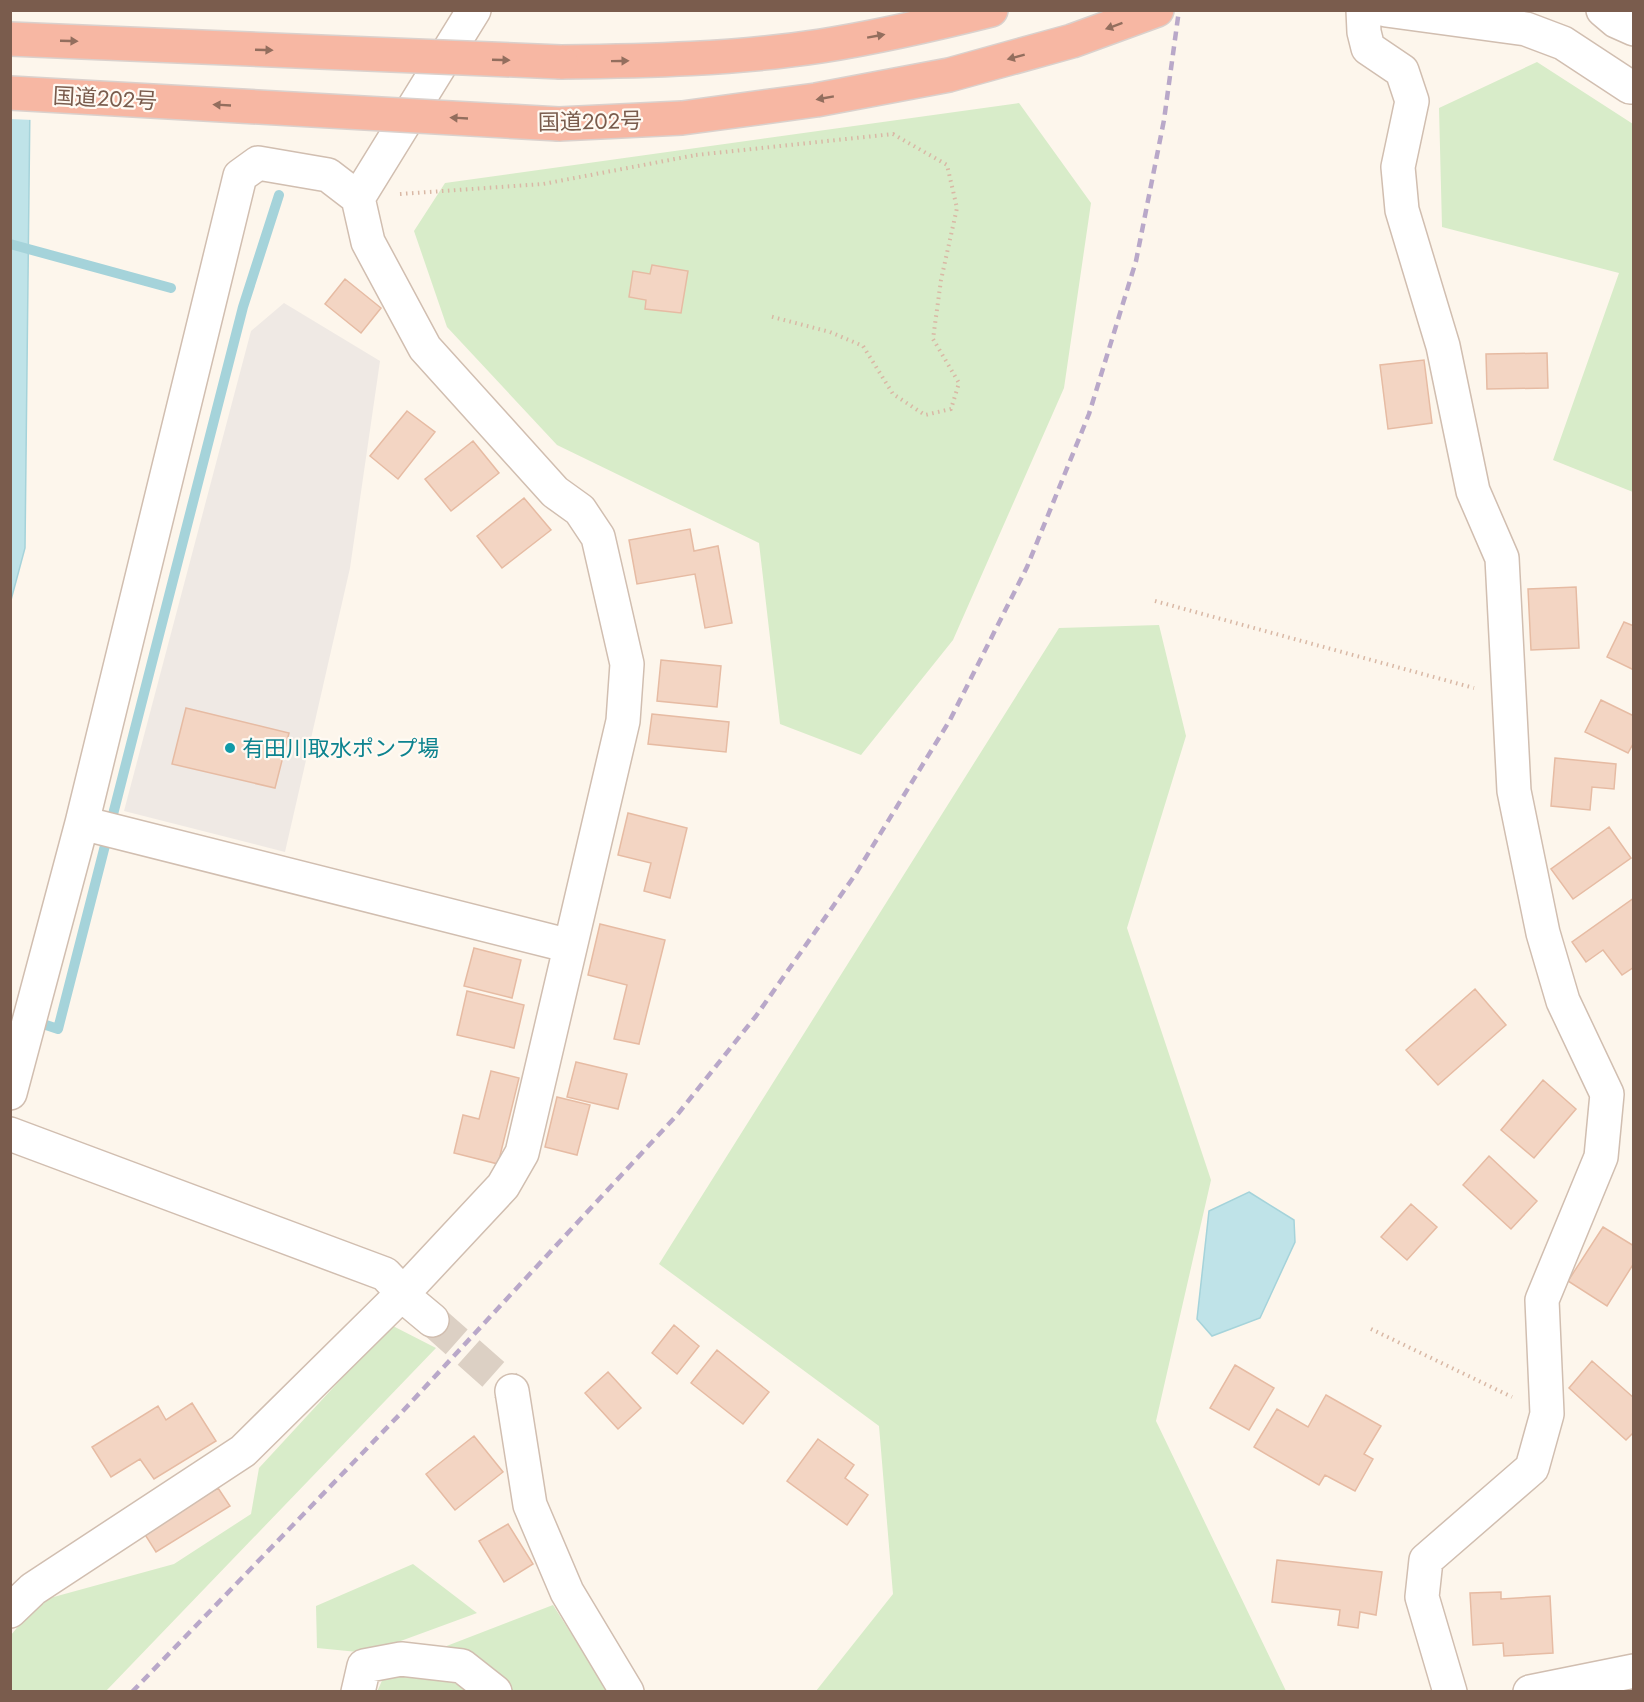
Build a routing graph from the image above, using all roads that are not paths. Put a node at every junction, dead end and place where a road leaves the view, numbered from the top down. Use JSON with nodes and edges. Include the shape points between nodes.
{"nodes":[{"id":1,"x":474,"y":10,"type":"edge"},
{"id":2,"x":991,"y":10,"type":"edge"},
{"id":3,"x":1157,"y":10,"type":"edge"},
{"id":4,"x":1363,"y":10,"type":"edge"},
{"id":5,"x":1386,"y":10,"type":"edge"},
{"id":6,"x":1603,"y":10,"type":"edge"},
{"id":7,"x":1634,"y":29,"type":"edge"},
{"id":8,"x":10,"y":39,"type":"edge"},
{"id":9,"x":1634,"y":87,"type":"edge"},
{"id":10,"x":10,"y":93,"type":"edge"},
{"id":11,"x":358,"y":198,"type":"junction"},
{"id":12,"x":82,"y":823,"type":"junction"},
{"id":13,"x":570,"y":946,"type":"junction"},
{"id":14,"x":10,"y":1092,"type":"edge"},
{"id":15,"x":10,"y":1134,"type":"edge"},
{"id":16,"x":404,"y":1292,"type":"junction"},
{"id":17,"x":432,"y":1320,"type":"tunnel mouth"},
{"id":18,"x":512,"y":1391,"type":"tunnel mouth"},
{"id":19,"x":10,"y":1611,"type":"edge"},
{"id":20,"x":1634,"y":1671,"type":"edge"},
{"id":21,"x":358,"y":1692,"type":"edge"},
{"id":22,"x":495,"y":1692,"type":"edge"},
{"id":23,"x":627,"y":1692,"type":"edge"},
{"id":24,"x":1450,"y":1692,"type":"edge"},
{"id":25,"x":1530,"y":1692,"type":"edge"}],
"edges":[{"from":1,"to":11,"type":"street"},
{"from":8,"to":2,"type":"highway","one_way":true,"bridge":true,"via":[[561,62],[684,60],[820,46]]},
{"from":3,"to":10,"type":"highway","name":"国道202号","one_way":true,"bridge":true,"via":[[1072,41],[949,75],[816,100],[682,118],[559,124]]},
{"from":4,"to":24,"type":"street","via":[[1368,48],[1402,71],[1412,101],[1398,167],[1402,210],[1443,346],[1473,491],[1502,558],[1514,791],[1543,933],[1563,1001],[1607,1094],[1601,1157],[1542,1299],[1547,1414],[1532,1468],[1426,1560],[1422,1597]]},
{"from":5,"to":9,"type":"street","via":[[1526,29],[1563,42]]},
{"from":6,"to":7,"type":"street"},
{"from":11,"to":12,"type":"street","via":[[328,175],[258,163],[240,177]]},
{"from":11,"to":13,"type":"street","via":[[368,242],[425,348],[555,492],[580,510],[598,537],[627,664],[623,721]]},
{"from":12,"to":13,"type":"street"},
{"from":12,"to":14,"type":"street"},
{"from":13,"to":16,"type":"street","via":[[522,1153],[503,1186]]},
{"from":15,"to":16,"type":"street","via":[[385,1274]]},
{"from":16,"to":17,"type":"street"},
{"from":16,"to":19,"type":"street","via":[[243,1451],[33,1588]]},
{"from":18,"to":23,"type":"street","via":[[530,1505],[567,1592]]},
{"from":20,"to":25,"type":"street"},
{"from":21,"to":22,"type":"street","via":[[364,1666],[401,1659],[462,1666]]}]}
